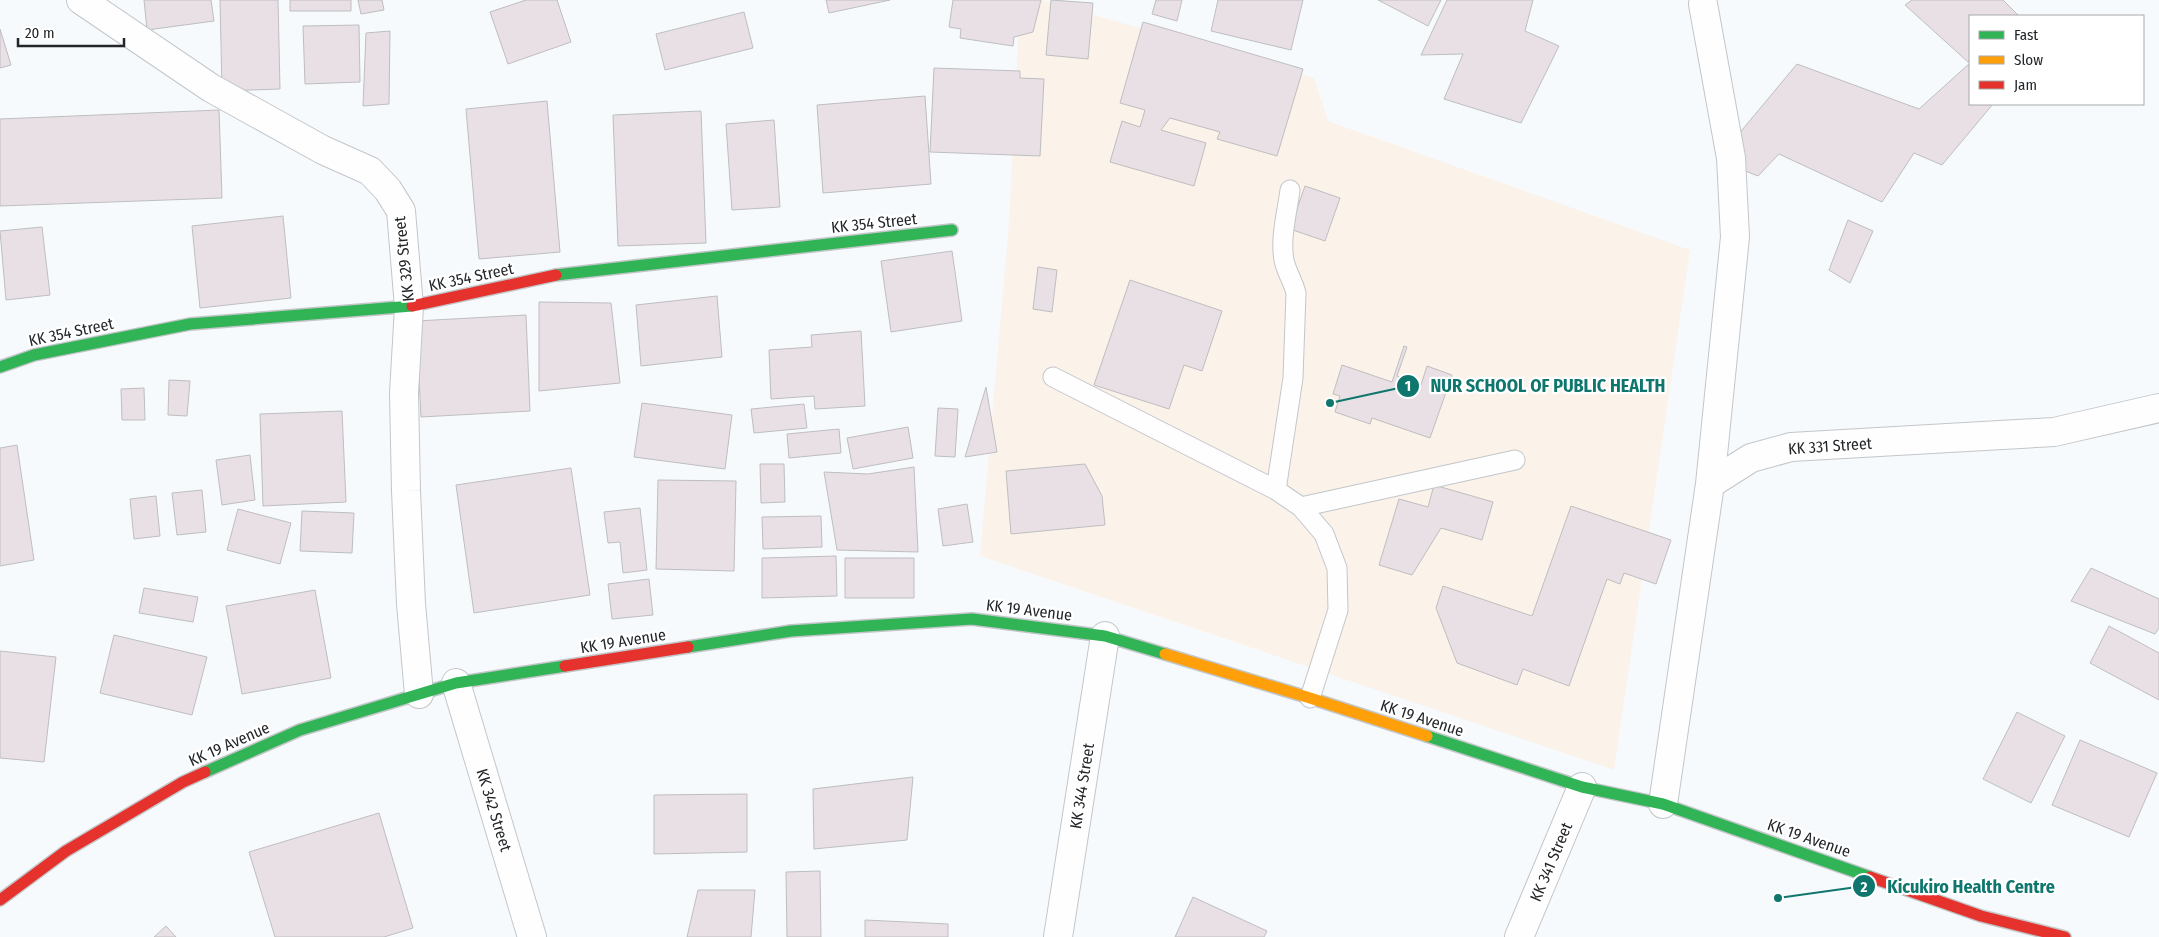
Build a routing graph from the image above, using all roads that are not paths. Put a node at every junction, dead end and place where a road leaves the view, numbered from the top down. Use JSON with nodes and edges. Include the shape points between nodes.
{"nodes":[{"id":1,"x":81,"y":0,"type":"edge"},
{"id":2,"x":1702,"y":4,"type":"dead end"},
{"id":3,"x":1290,"y":190,"type":"dead end"},
{"id":4,"x":952,"y":230,"type":"dead end"},
{"id":5,"x":410,"y":307,"type":"junction"},
{"id":6,"x":0,"y":367,"type":"edge"},
{"id":7,"x":1053,"y":377,"type":"dead end"},
{"id":8,"x":2159,"y":408,"type":"edge"},
{"id":9,"x":1515,"y":460,"type":"dead end"},
{"id":10,"x":1710,"y":484,"type":"junction"},
{"id":11,"x":1276,"y":490,"type":"junction"},
{"id":12,"x":1301,"y":507,"type":"junction"},
{"id":13,"x":1105,"y":636,"type":"junction"},
{"id":14,"x":456,"y":683,"type":"junction"},
{"id":15,"x":419,"y":694,"type":"junction"},
{"id":16,"x":1310,"y":698,"type":"junction"},
{"id":17,"x":1582,"y":787,"type":"junction"},
{"id":18,"x":1663,"y":804,"type":"junction"},
{"id":19,"x":0,"y":900,"type":"edge"},
{"id":20,"x":532,"y":937,"type":"edge"},
{"id":21,"x":1058,"y":937,"type":"edge"},
{"id":22,"x":1519,"y":937,"type":"edge"},
{"id":23,"x":2065,"y":937,"type":"edge"}],
"edges":[{"from":1,"to":5,"type":"street","name":"KK 329 Street","via":[[211,88],[323,150],[370,171],[388,190],[401,211]]},
{"from":2,"to":10,"type":"street","via":[[1731,158],[1735,237]]},
{"from":3,"to":11,"type":"lane","via":[[1282,249],[1296,293],[1293,378]]},
{"from":4,"to":5,"type":"street","name":"KK 354 Street","via":[[556,276]]},
{"from":5,"to":6,"type":"street","name":"KK 354 Street","via":[[190,324],[34,355]]},
{"from":5,"to":15,"type":"street","name":"KK 329 Street","via":[[404,393],[406,492]]},
{"from":7,"to":11,"type":"lane"},
{"from":8,"to":10,"type":"street","name":"KK 331 Street","via":[[2054,432],[1791,447],[1751,458]]},
{"from":9,"to":12,"type":"lane"},
{"from":10,"to":18,"type":"street"},
{"from":11,"to":12,"type":"lane"},
{"from":12,"to":16,"type":"lane","via":[[1324,534],[1337,568],[1338,610]]},
{"from":13,"to":14,"type":"street","name":"KK 19 Avenue","via":[[972,619],[791,630]]},
{"from":13,"to":16,"type":"street","name":"KK 19 Avenue"},
{"from":13,"to":21,"type":"street","name":"KK 344 Street"},
{"from":14,"to":15,"type":"street","name":"KK 19 Avenue"},
{"from":14,"to":20,"type":"street","name":"KK 342 Street"},
{"from":15,"to":19,"type":"street","name":"KK 19 Avenue","via":[[300,730],[183,782],[66,851]]},
{"from":16,"to":17,"type":"street","name":"KK 19 Avenue"},
{"from":17,"to":18,"type":"street","name":"KK 19 Avenue"},
{"from":17,"to":22,"type":"street","name":"KK 341 Street"},
{"from":18,"to":23,"type":"street","name":"KK 19 Avenue","via":[[1981,916]]}]}
